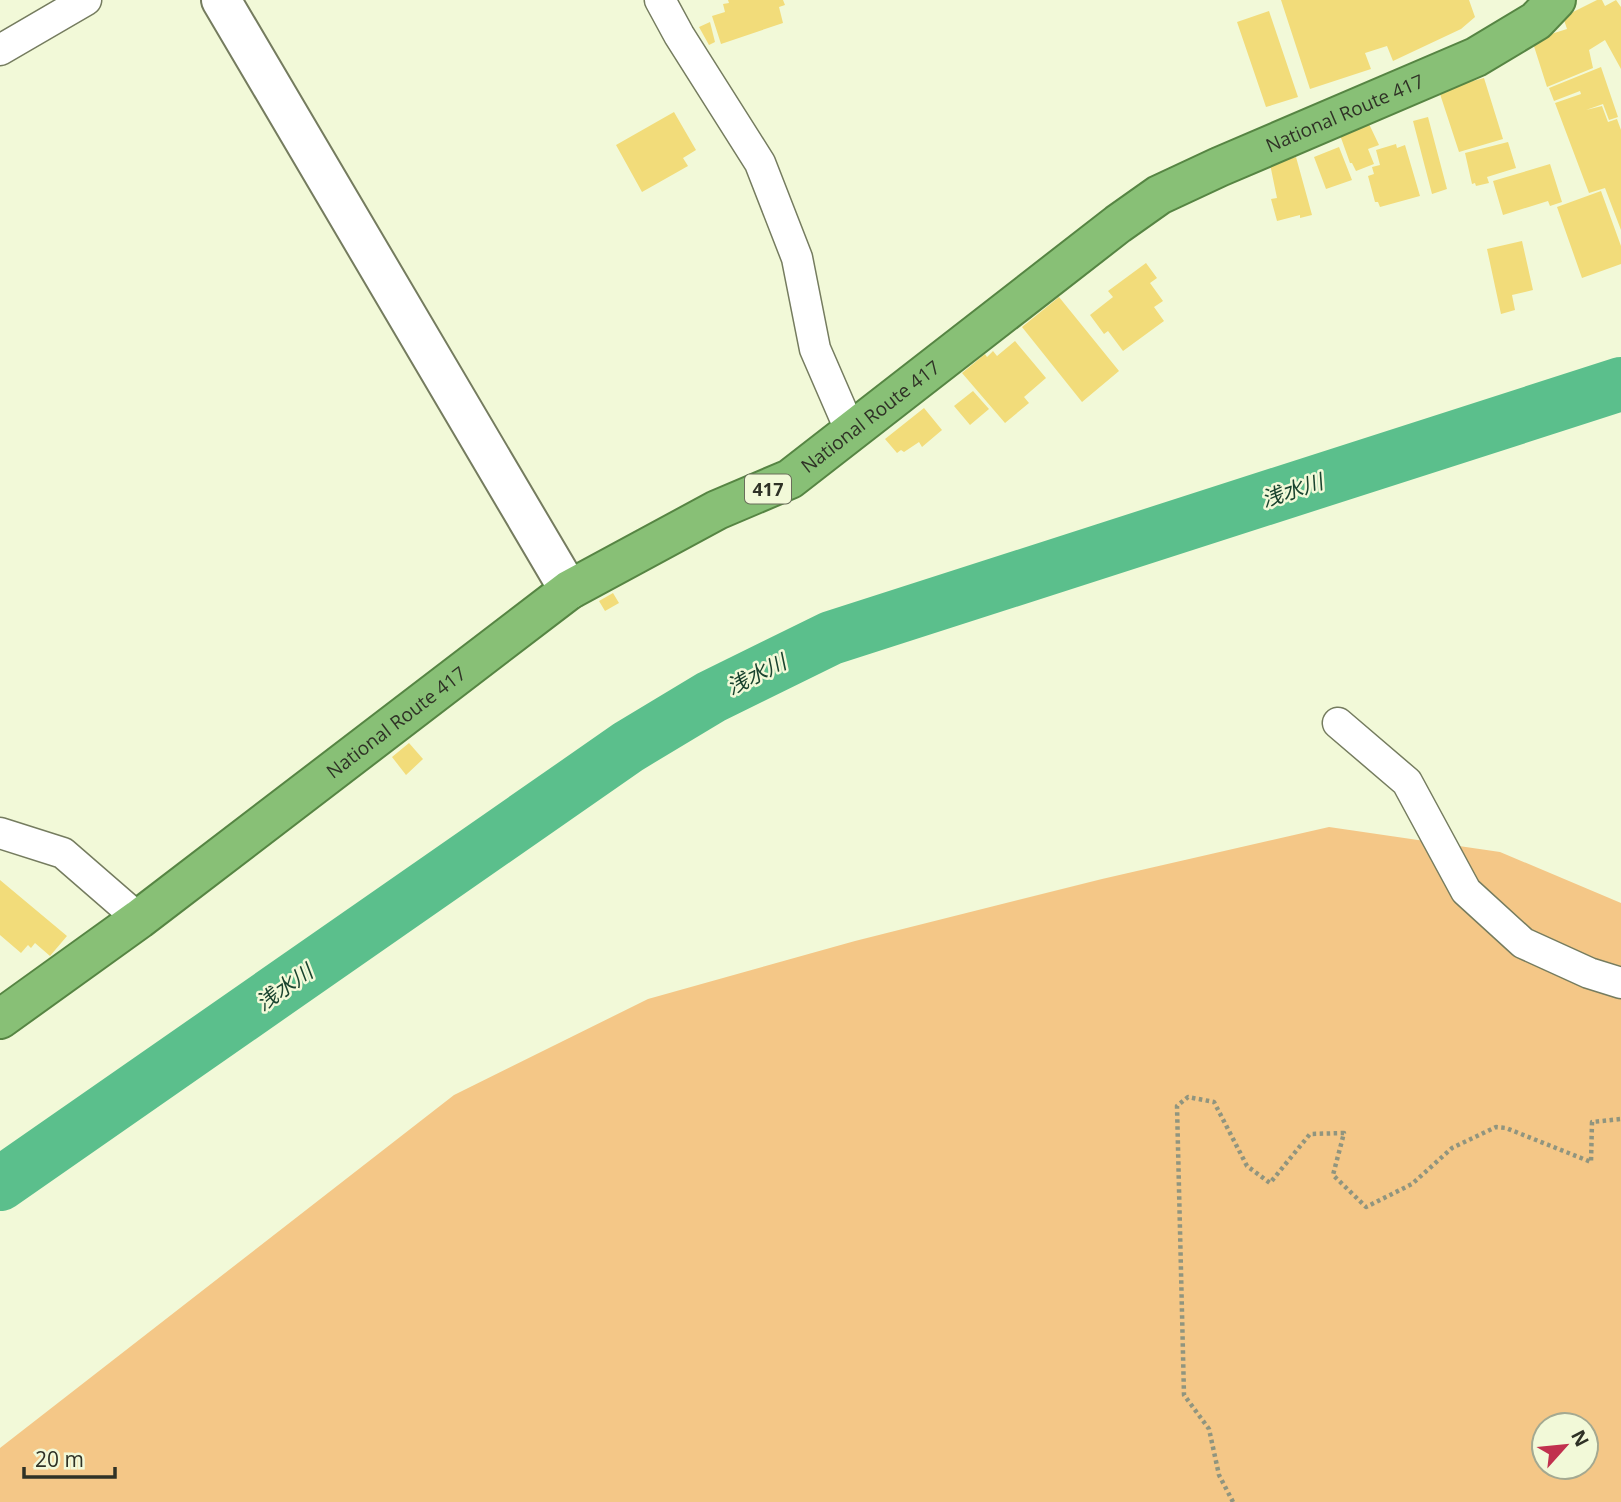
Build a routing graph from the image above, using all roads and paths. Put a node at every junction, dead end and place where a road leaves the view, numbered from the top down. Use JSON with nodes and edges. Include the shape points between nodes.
{"nodes":[{"id":1,"x":86,"y":0,"type":"edge"},
{"id":2,"x":221,"y":0,"type":"edge"},
{"id":3,"x":660,"y":0,"type":"edge"},
{"id":4,"x":1556,"y":0,"type":"edge"},
{"id":5,"x":0,"y":50,"type":"edge"},
{"id":6,"x":851,"y":432,"type":"junction"},
{"id":7,"x":569,"y":590,"type":"junction"},
{"id":8,"x":1338,"y":723,"type":"dead end"},
{"id":9,"x":0,"y":833,"type":"edge"},
{"id":10,"x":139,"y":919,"type":"junction"},
{"id":11,"x":1621,"y":983,"type":"edge"},
{"id":12,"x":0,"y":1018,"type":"edge"},
{"id":13,"x":1621,"y":1119,"type":"edge"},
{"id":14,"x":1233,"y":1502,"type":"edge"}],
"edges":[{"from":1,"to":5,"type":"street"},
{"from":2,"to":7,"type":"street"},
{"from":3,"to":6,"type":"street","via":[[760,163],[797,258],[816,349]]},
{"from":4,"to":6,"type":"highway","name":"National Route 417","number":"417","via":[[1536,21],[1476,57],[1159,195]]},
{"from":6,"to":7,"type":"highway","name":"National Route 417","number":"417","via":[[790,479],[717,510]]},
{"from":7,"to":10,"type":"highway","name":"National Route 417","number":"417"},
{"from":8,"to":11,"type":"street","via":[[1407,782],[1466,891],[1523,943]]},
{"from":9,"to":10,"type":"street","via":[[63,853]]},
{"from":10,"to":12,"type":"highway","name":"National Route 417","number":"417"},
{"from":13,"to":14,"type":"path","via":[[1592,1122],[1591,1162],[1496,1127],[1452,1148],[1412,1184],[1366,1207],[1333,1175],[1343,1133],[1310,1134],[1270,1182],[1247,1167],[1214,1102],[1188,1097],[1177,1107],[1184,1395],[1209,1429],[1219,1475]]}]}
